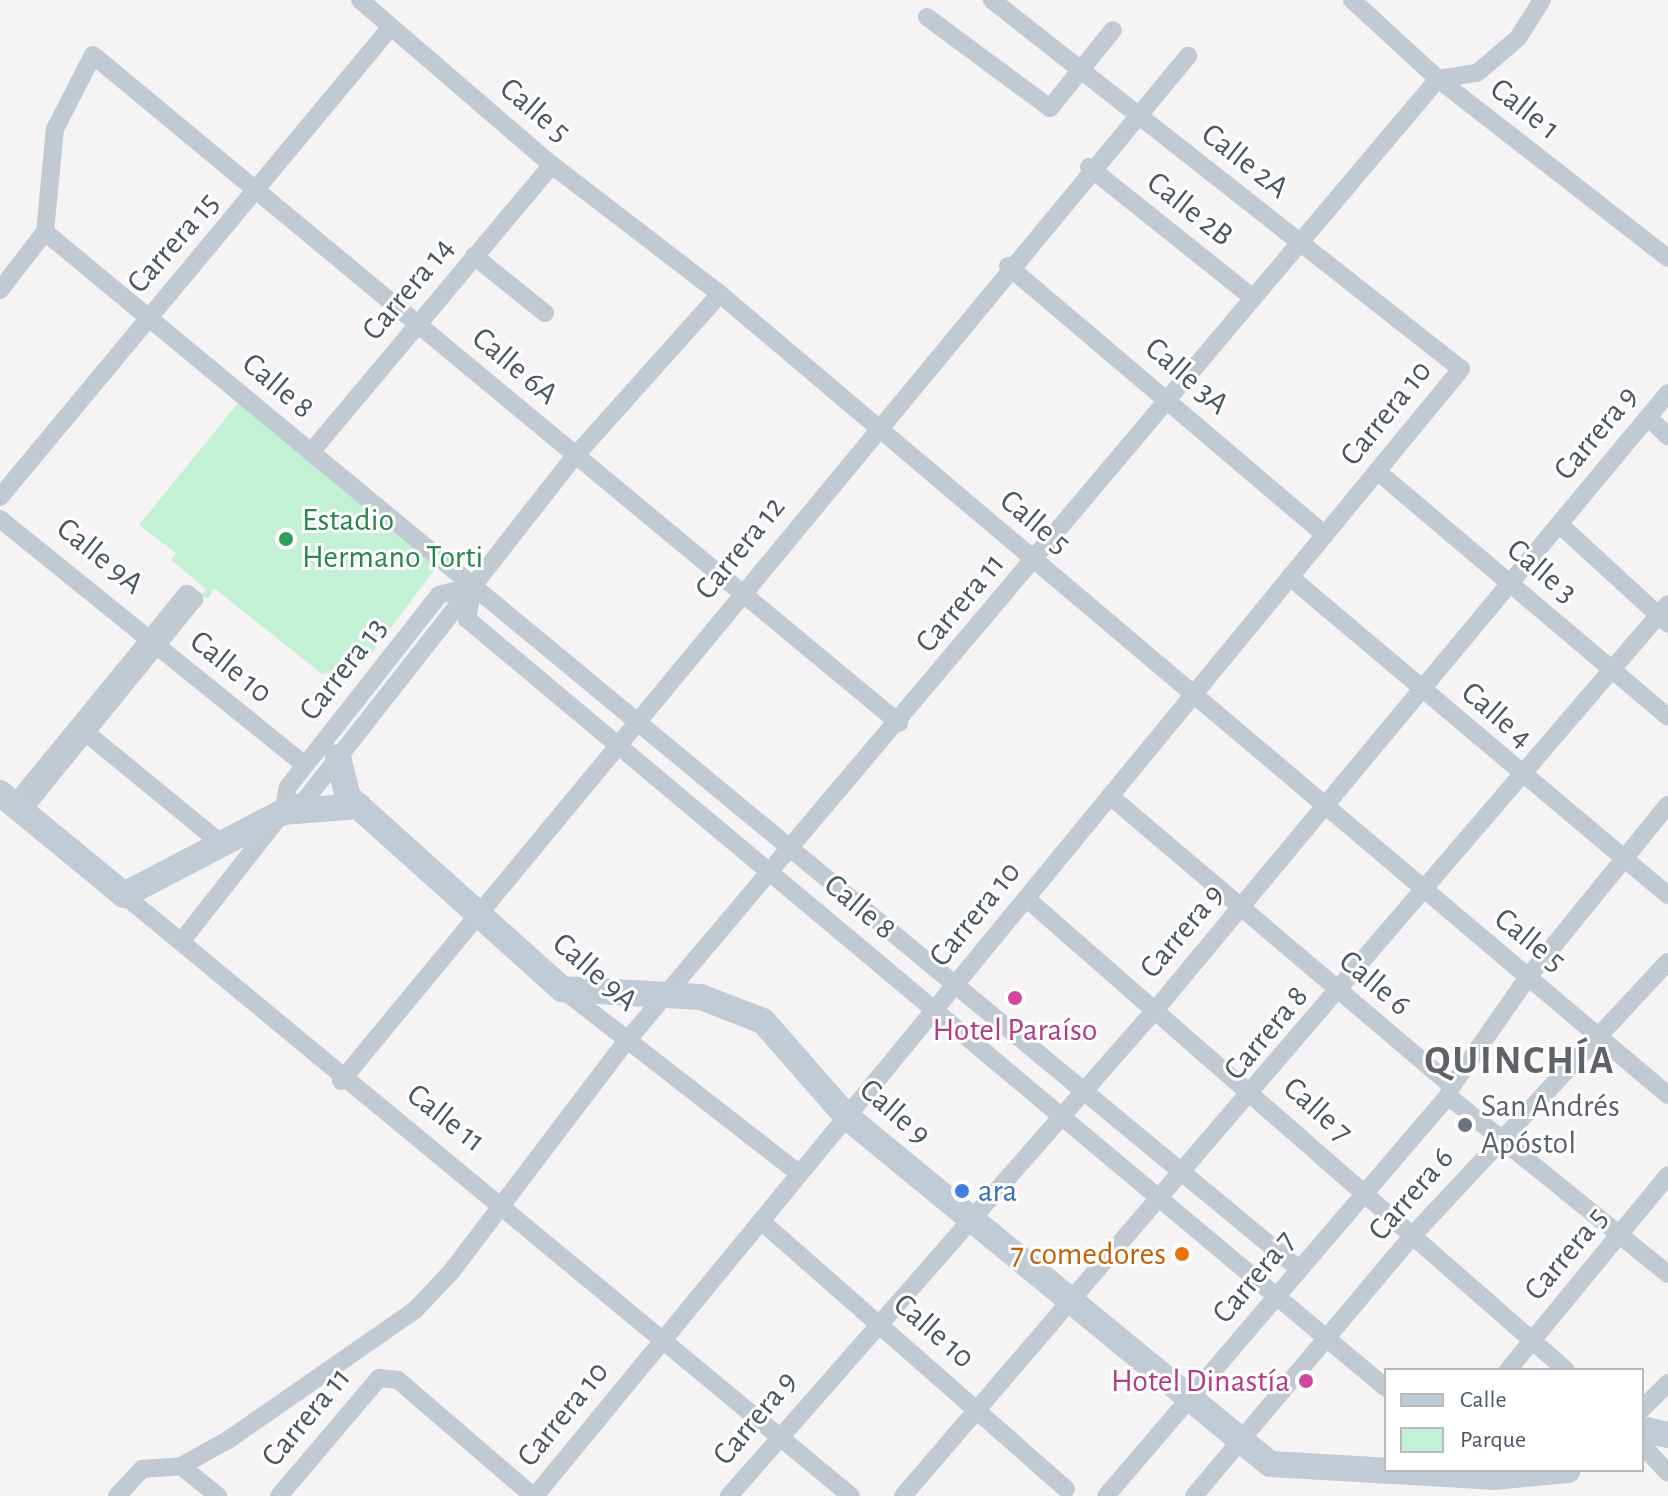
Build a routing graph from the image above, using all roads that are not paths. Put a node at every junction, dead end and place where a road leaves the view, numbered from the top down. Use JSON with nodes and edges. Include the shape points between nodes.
{"nodes":[{"id":1,"x":360,"y":0,"type":"edge"},
{"id":2,"x":992,"y":0,"type":"edge"},
{"id":3,"x":1352,"y":0,"type":"edge"},
{"id":4,"x":1542,"y":0,"type":"edge"},
{"id":5,"x":927,"y":17,"type":"dead end"},
{"id":6,"x":390,"y":28,"type":"junction"},
{"id":7,"x":1113,"y":30,"type":"dead end"},
{"id":8,"x":1188,"y":56,"type":"dead end"},
{"id":9,"x":1082,"y":71,"type":"junction"},
{"id":10,"x":1438,"y":79,"type":"junction"},
{"id":11,"x":1135,"y":113,"type":"junction"},
{"id":12,"x":552,"y":165,"type":"junction"},
{"id":13,"x":1089,"y":167,"type":"junction"},
{"id":14,"x":258,"y":191,"type":"junction"},
{"id":15,"x":45,"y":232,"type":"junction"},
{"id":16,"x":1299,"y":242,"type":"junction"},
{"id":17,"x":474,"y":256,"type":"junction"},
{"id":18,"x":1668,"y":258,"type":"edge"},
{"id":19,"x":1008,"y":266,"type":"junction"},
{"id":20,"x":0,"y":290,"type":"edge"},
{"id":21,"x":720,"y":294,"type":"junction"},
{"id":22,"x":1253,"y":298,"type":"junction"},
{"id":23,"x":545,"y":313,"type":"dead end"},
{"id":24,"x":148,"y":317,"type":"junction"},
{"id":25,"x":417,"y":324,"type":"junction"},
{"id":26,"x":1461,"y":369,"type":"joint"},
{"id":27,"x":1668,"y":393,"type":"edge"},
{"id":28,"x":1168,"y":400,"type":"junction"},
{"id":29,"x":1648,"y":417,"type":"junction"},
{"id":30,"x":877,"y":427,"type":"junction"},
{"id":31,"x":1668,"y":436,"type":"edge"},
{"id":32,"x":311,"y":452,"type":"junction"},
{"id":33,"x":576,"y":455,"type":"junction"},
{"id":34,"x":1377,"y":471,"type":"junction"},
{"id":35,"x":0,"y":497,"type":"edge"},
{"id":36,"x":0,"y":519,"type":"edge"},
{"id":37,"x":1559,"y":524,"type":"junction"},
{"id":38,"x":1325,"y":535,"type":"junction"},
{"id":39,"x":1034,"y":561,"type":"junction"},
{"id":40,"x":1290,"y":577,"type":"junction"},
{"id":41,"x":1510,"y":583,"type":"junction"},
{"id":42,"x":473,"y":586,"type":"junction"},
{"id":43,"x":742,"y":593,"type":"junction"},
{"id":44,"x":194,"y":599,"type":"dead end"},
{"id":45,"x":1665,"y":614,"type":"edge"},
{"id":46,"x":153,"y":643,"type":"junction"},
{"id":47,"x":1613,"y":670,"type":"junction"},
{"id":48,"x":1421,"y":690,"type":"junction"},
{"id":49,"x":1193,"y":695,"type":"junction"},
{"id":50,"x":1668,"y":717,"type":"edge"},
{"id":51,"x":635,"y":723,"type":"junction"},
{"id":52,"x":899,"y":723,"type":"junction"},
{"id":53,"x":83,"y":730,"type":"junction"},
{"id":54,"x":615,"y":747,"type":"junction"},
{"id":55,"x":338,"y":757,"type":"junction"},
{"id":56,"x":305,"y":765,"type":"junction"},
{"id":57,"x":1522,"y":777,"type":"junction"},
{"id":58,"x":1110,"y":796,"type":"junction"},
{"id":59,"x":12,"y":803,"type":"edge"},
{"id":60,"x":1668,"y":805,"type":"edge"},
{"id":61,"x":359,"y":806,"type":"junction"},
{"id":62,"x":1324,"y":807,"type":"junction"},
{"id":63,"x":283,"y":812,"type":"junction"},
{"id":64,"x":222,"y":844,"type":"junction"},
{"id":65,"x":790,"y":852,"type":"junction"},
{"id":66,"x":1624,"y":858,"type":"junction"},
{"id":67,"x":773,"y":873,"type":"junction"},
{"id":68,"x":1424,"y":892,"type":"junction"},
{"id":69,"x":124,"y":895,"type":"junction"},
{"id":70,"x":1668,"y":895,"type":"edge"},
{"id":71,"x":1026,"y":898,"type":"junction"},
{"id":72,"x":1240,"y":908,"type":"junction"},
{"id":73,"x":478,"y":914,"type":"junction"},
{"id":74,"x":181,"y":942,"type":"junction"},
{"id":75,"x":1668,"y":962,"type":"edge"},
{"id":76,"x":1528,"y":977,"type":"junction"},
{"id":77,"x":955,"y":984,"type":"junction"},
{"id":78,"x":562,"y":989,"type":"junction"},
{"id":79,"x":1339,"y":992,"type":"junction"},
{"id":80,"x":672,"y":993,"type":"junction"},
{"id":81,"x":935,"y":1009,"type":"junction"},
{"id":82,"x":1156,"y":1009,"type":"junction"},
{"id":83,"x":1600,"y":1038,"type":"junction"},
{"id":84,"x":625,"y":1043,"type":"junction"},
{"id":85,"x":341,"y":1081,"type":"junction"},
{"id":86,"x":1083,"y":1090,"type":"junction"},
{"id":87,"x":1450,"y":1091,"type":"junction"},
{"id":88,"x":1254,"y":1094,"type":"junction"},
{"id":89,"x":1668,"y":1095,"type":"edge"},
{"id":90,"x":1061,"y":1115,"type":"junction"},
{"id":91,"x":847,"y":1117,"type":"junction"},
{"id":92,"x":1502,"y":1136,"type":"junction"},
{"id":93,"x":800,"y":1174,"type":"junction"},
{"id":94,"x":1185,"y":1174,"type":"junction"},
{"id":95,"x":1668,"y":1175,"type":"edge"},
{"id":96,"x":1367,"y":1194,"type":"junction"},
{"id":97,"x":1163,"y":1200,"type":"junction"},
{"id":98,"x":502,"y":1204,"type":"junction"},
{"id":99,"x":968,"y":1220,"type":"junction"},
{"id":100,"x":761,"y":1221,"type":"junction"},
{"id":101,"x":1624,"y":1233,"type":"junction"},
{"id":102,"x":1414,"y":1234,"type":"junction"},
{"id":103,"x":1299,"y":1269,"type":"junction"},
{"id":104,"x":1668,"y":1274,"type":"edge"},
{"id":105,"x":1277,"y":1296,"type":"junction"},
{"id":106,"x":1072,"y":1301,"type":"junction"},
{"id":107,"x":878,"y":1323,"type":"junction"},
{"id":108,"x":666,"y":1337,"type":"junction"},
{"id":109,"x":1328,"y":1339,"type":"junction"},
{"id":110,"x":1533,"y":1340,"type":"junction"},
{"id":111,"x":1510,"y":1368,"type":"edge"},
{"id":112,"x":1564,"y":1368,"type":"edge"},
{"id":113,"x":1668,"y":1383,"type":"edge"},
{"id":114,"x":1384,"y":1386,"type":"edge"},
{"id":115,"x":1194,"y":1396,"type":"junction"},
{"id":116,"x":1644,"y":1407,"type":"edge"},
{"id":117,"x":978,"y":1409,"type":"junction"},
{"id":118,"x":1644,"y":1429,"type":"edge"},
{"id":119,"x":781,"y":1432,"type":"junction"},
{"id":120,"x":1668,"y":1435,"type":"edge"},
{"id":121,"x":1242,"y":1441,"type":"junction"},
{"id":122,"x":1644,"y":1447,"type":"edge"},
{"id":123,"x":181,"y":1466,"type":"junction"},
{"id":124,"x":1384,"y":1469,"type":"edge"},
{"id":125,"x":1444,"y":1472,"type":"edge"},
{"id":126,"x":1528,"y":1472,"type":"edge"},
{"id":127,"x":1668,"y":1473,"type":"edge"},
{"id":128,"x":1488,"y":1474,"type":"edge"},
{"id":129,"x":1066,"y":1489,"type":"dead end"},
{"id":130,"x":117,"y":1496,"type":"edge"},
{"id":131,"x":218,"y":1496,"type":"edge"},
{"id":132,"x":279,"y":1496,"type":"edge"},
{"id":133,"x":534,"y":1496,"type":"edge"},
{"id":134,"x":729,"y":1496,"type":"edge"},
{"id":135,"x":851,"y":1496,"type":"edge"},
{"id":136,"x":903,"y":1496,"type":"edge"},
{"id":137,"x":1106,"y":1496,"type":"edge"},
{"id":138,"x":1194,"y":1496,"type":"edge"}],
"edges":[{"from":1,"to":6,"type":"street","name":"Calle 5"},
{"from":2,"to":9,"type":"street","name":"Calle 2A"},
{"from":3,"to":10,"type":"street","name":"Calle 1"},
{"from":4,"to":10,"type":"street","via":[[1518,38],[1477,73]]},
{"from":5,"to":9,"type":"street","via":[[1050,108]]},
{"from":6,"to":12,"type":"street","name":"Calle 5"},
{"from":6,"to":14,"type":"street","name":"Carrera 15"},
{"from":7,"to":9,"type":"street"},
{"from":8,"to":11,"type":"street","name":"Carrera 12"},
{"from":9,"to":11,"type":"street","name":"Calle 2A"},
{"from":10,"to":16,"type":"street","name":"Carrera 11"},
{"from":10,"to":18,"type":"street","name":"Calle 1"},
{"from":11,"to":13,"type":"street","name":"Carrera 12"},
{"from":11,"to":16,"type":"street","name":"Calle 2A"},
{"from":12,"to":17,"type":"street","name":"Carrera 14"},
{"from":12,"to":21,"type":"street","name":"Calle 5"},
{"from":13,"to":19,"type":"street","name":"Carrera 12"},
{"from":13,"to":22,"type":"street","name":"Calle 2B"},
{"from":14,"to":15,"type":"street","name":"Calle 6A","via":[[93,55],[55,129]]},
{"from":14,"to":24,"type":"street","name":"Carrera 15"},
{"from":14,"to":25,"type":"street","name":"Calle 6A"},
{"from":15,"to":20,"type":"street"},
{"from":15,"to":24,"type":"street","name":"Calle 8"},
{"from":16,"to":22,"type":"street","name":"Carrera 11"},
{"from":16,"to":26,"type":"street","name":"Calle 2A"},
{"from":17,"to":23,"type":"street"},
{"from":17,"to":25,"type":"street","name":"Carrera 14"},
{"from":19,"to":28,"type":"street","name":"Calle 3A"},
{"from":19,"to":30,"type":"street","name":"Carrera 12"},
{"from":21,"to":30,"type":"street","name":"Calle 5"},
{"from":21,"to":33,"type":"street","name":"Carrera 13"},
{"from":22,"to":28,"type":"street","name":"Carrera 11"},
{"from":24,"to":32,"type":"street","name":"Calle 8"},
{"from":24,"to":35,"type":"street","name":"Carrera 15"},
{"from":25,"to":32,"type":"street","name":"Carrera 14"},
{"from":25,"to":33,"type":"street","name":"Calle 6A"},
{"from":26,"to":34,"type":"street","name":"Carrera 10"},
{"from":27,"to":29,"type":"street","name":"Carrera 9"},
{"from":28,"to":38,"type":"street","name":"Calle 3A"},
{"from":28,"to":39,"type":"street","name":"Carrera 11"},
{"from":29,"to":31,"type":"street"},
{"from":29,"to":37,"type":"street","name":"Carrera 9"},
{"from":30,"to":39,"type":"street","name":"Calle 5"},
{"from":30,"to":43,"type":"street","name":"Carrera 12"},
{"from":32,"to":42,"type":"street","name":"Calle 8"},
{"from":33,"to":42,"type":"street","name":"Carrera 13"},
{"from":33,"to":43,"type":"street","name":"Calle 6A"},
{"from":34,"to":38,"type":"street","name":"Carrera 10"},
{"from":34,"to":41,"type":"street","name":"Calle 3"},
{"from":36,"to":46,"type":"street","name":"Calle 9A"},
{"from":37,"to":41,"type":"street","name":"Carrera 9"},
{"from":37,"to":45,"type":"street"},
{"from":38,"to":40,"type":"street","name":"Carrera 10"},
{"from":39,"to":49,"type":"street","name":"Calle 5"},
{"from":39,"to":52,"type":"street","name":"Carrera 11"},
{"from":40,"to":48,"type":"street","name":"Calle 4"},
{"from":40,"to":49,"type":"street","name":"Carrera 10"},
{"from":41,"to":47,"type":"street","name":"Calle 3"},
{"from":41,"to":48,"type":"street","name":"Carrera 9"},
{"from":42,"to":51,"type":"street","name":"Calle 8"},
{"from":42,"to":54,"type":"street","name":"Calle 8","via":[[467,619]]},
{"from":42,"to":55,"type":"street","name":"Carrera 13"},
{"from":42,"to":56,"type":"street","name":"Carrera 13","via":[[439,595]]},
{"from":43,"to":51,"type":"street","name":"Carrera 12"},
{"from":43,"to":52,"type":"street","name":"Calle 6A"},
{"from":44,"to":46,"type":"street"},
{"from":45,"to":47,"type":"street","name":"Carrera 8"},
{"from":46,"to":53,"type":"street"},
{"from":46,"to":56,"type":"street","name":"Calle 10"},
{"from":47,"to":50,"type":"street","name":"Calle 3"},
{"from":47,"to":57,"type":"street","name":"Carrera 8"},
{"from":48,"to":57,"type":"street","name":"Calle 4"},
{"from":48,"to":62,"type":"street","name":"Carrera 9"},
{"from":49,"to":58,"type":"street","name":"Carrera 10"},
{"from":49,"to":62,"type":"street","name":"Calle 5"},
{"from":51,"to":54,"type":"street","name":"Carrera 12"},
{"from":51,"to":65,"type":"street","name":"Calle 8"},
{"from":52,"to":65,"type":"street","name":"Carrera 11"},
{"from":53,"to":59,"type":"street"},
{"from":53,"to":64,"type":"street"},
{"from":54,"to":67,"type":"street","name":"Calle 8"},
{"from":54,"to":73,"type":"street","name":"Carrera 12"},
{"from":55,"to":61,"type":"street","name":"Calle 9A","via":[[340,785]]},
{"from":55,"to":63,"type":"street","name":"Carrera 13","via":[[305,800]]},
{"from":56,"to":63,"type":"street","name":"Carrera 13","via":[[288,787]]},
{"from":57,"to":66,"type":"street","name":"Calle 4"},
{"from":57,"to":68,"type":"street","name":"Carrera 8"},
{"from":58,"to":71,"type":"street","name":"Carrera 10"},
{"from":58,"to":72,"type":"street","name":"Calle 6"},
{"from":59,"to":69,"type":"street","name":"Calle 11"},
{"from":60,"to":66,"type":"street","name":"Carrera 7"},
{"from":61,"to":63,"type":"street"},
{"from":61,"to":73,"type":"street","name":"Calle 9A"},
{"from":62,"to":68,"type":"street","name":"Calle 5"},
{"from":62,"to":72,"type":"street","name":"Carrera 9"},
{"from":63,"to":64,"type":"street"},
{"from":63,"to":74,"type":"street","name":"Carrera 13"},
{"from":64,"to":69,"type":"street"},
{"from":65,"to":67,"type":"street","name":"Carrera 11"},
{"from":65,"to":77,"type":"street","name":"Calle 8"},
{"from":66,"to":70,"type":"street","name":"Calle 4"},
{"from":66,"to":76,"type":"street","name":"Carrera 7"},
{"from":67,"to":80,"type":"street","name":"Carrera 11"},
{"from":67,"to":81,"type":"street","name":"Calle 8"},
{"from":68,"to":76,"type":"street","name":"Calle 5"},
{"from":68,"to":79,"type":"street","name":"Carrera 8"},
{"from":69,"to":74,"type":"street","name":"Calle 11"},
{"from":71,"to":77,"type":"street","name":"Carrera 10"},
{"from":71,"to":82,"type":"street","name":"Calle 7"},
{"from":72,"to":79,"type":"street","name":"Calle 6"},
{"from":72,"to":82,"type":"street","name":"Carrera 9"},
{"from":73,"to":78,"type":"street","name":"Calle 9A"},
{"from":73,"to":85,"type":"street","name":"Carrera 12"},
{"from":74,"to":85,"type":"street","name":"Calle 11"},
{"from":75,"to":83,"type":"street","name":"Carrera 6"},
{"from":76,"to":83,"type":"street","name":"Calle 5"},
{"from":76,"to":87,"type":"street","name":"Carrera 7"},
{"from":77,"to":81,"type":"street","name":"Carrera 10"},
{"from":77,"to":86,"type":"street","name":"Calle 8"},
{"from":78,"to":80,"type":"street","name":"Calle 9"},
{"from":78,"to":84,"type":"street","name":"Calle 9A"},
{"from":79,"to":87,"type":"street","name":"Calle 6"},
{"from":79,"to":88,"type":"street","name":"Carrera 8"},
{"from":80,"to":84,"type":"street","name":"Carrera 11"},
{"from":80,"to":91,"type":"street","name":"Calle 9","via":[[736,1005],[763,1021]]},
{"from":81,"to":90,"type":"street","name":"Calle 8"},
{"from":81,"to":91,"type":"street","name":"Carrera 10"},
{"from":82,"to":86,"type":"street","name":"Carrera 9"},
{"from":82,"to":88,"type":"street","name":"Calle 7"},
{"from":83,"to":89,"type":"street","name":"Calle 5"},
{"from":83,"to":92,"type":"street","name":"Carrera 6"},
{"from":84,"to":93,"type":"street","name":"Calle 9A"},
{"from":84,"to":98,"type":"street","name":"Carrera 11"},
{"from":85,"to":98,"type":"street","name":"Calle 11"},
{"from":86,"to":90,"type":"street","name":"Carrera 9"},
{"from":86,"to":94,"type":"street","name":"Calle 8"},
{"from":87,"to":92,"type":"street","name":"Calle 6"},
{"from":87,"to":96,"type":"street","name":"Carrera 7"},
{"from":88,"to":94,"type":"street","name":"Carrera 8"},
{"from":88,"to":96,"type":"street","name":"Calle 7"},
{"from":90,"to":97,"type":"street","name":"Calle 8"},
{"from":90,"to":99,"type":"street","name":"Carrera 9"},
{"from":91,"to":93,"type":"street","name":"Carrera 10"},
{"from":91,"to":99,"type":"street","name":"Calle 9"},
{"from":92,"to":101,"type":"street","name":"Calle 6"},
{"from":92,"to":102,"type":"street","name":"Carrera 6"},
{"from":93,"to":100,"type":"street","name":"Carrera 10"},
{"from":94,"to":97,"type":"street","name":"Carrera 8"},
{"from":94,"to":103,"type":"street","name":"Calle 8"},
{"from":95,"to":101,"type":"street","name":"Carrera 5"},
{"from":96,"to":102,"type":"street","name":"Calle 7"},
{"from":96,"to":103,"type":"street","name":"Carrera 7"},
{"from":97,"to":105,"type":"street","name":"Calle 8"},
{"from":97,"to":106,"type":"street","name":"Carrera 8"},
{"from":98,"to":108,"type":"street","name":"Calle 11"},
{"from":98,"to":123,"type":"street","name":"Carrera 11","via":[[415,1310]]},
{"from":99,"to":106,"type":"street","name":"Calle 9"},
{"from":99,"to":107,"type":"street","name":"Carrera 9"},
{"from":100,"to":107,"type":"street","name":"Calle 10"},
{"from":100,"to":108,"type":"street","name":"Carrera 10"},
{"from":101,"to":104,"type":"street","name":"Calle 6"},
{"from":101,"to":110,"type":"street","name":"Carrera 5"},
{"from":102,"to":109,"type":"street","name":"Carrera 6"},
{"from":102,"to":110,"type":"street","name":"Calle 7"},
{"from":103,"to":105,"type":"street","name":"Carrera 7"},
{"from":105,"to":109,"type":"street","name":"Calle 8"},
{"from":105,"to":115,"type":"street","name":"Carrera 7"},
{"from":106,"to":115,"type":"street","name":"Calle 9"},
{"from":106,"to":117,"type":"street","name":"Carrera 8"},
{"from":107,"to":117,"type":"street","name":"Calle 10"},
{"from":107,"to":119,"type":"street","name":"Carrera 9"},
{"from":108,"to":119,"type":"street","name":"Calle 11"},
{"from":108,"to":133,"type":"street","name":"Carrera 10"},
{"from":109,"to":114,"type":"street","name":"Calle 8"},
{"from":109,"to":121,"type":"street","name":"Carrera 6"},
{"from":110,"to":111,"type":"street","name":"Carrera 5"},
{"from":110,"to":112,"type":"street","name":"Calle 7"},
{"from":113,"to":116,"type":"street"},
{"from":115,"to":121,"type":"street","name":"Calle 9"},
{"from":115,"to":137,"type":"street","name":"Carrera 7"},
{"from":117,"to":129,"type":"street","name":"Calle 10"},
{"from":117,"to":136,"type":"street","name":"Carrera 8"},
{"from":118,"to":120,"type":"street"},
{"from":119,"to":134,"type":"street","name":"Carrera 9"},
{"from":119,"to":135,"type":"street","name":"Calle 11"},
{"from":121,"to":124,"type":"street","name":"Calle 9","via":[[1270,1464]]},
{"from":121,"to":138,"type":"street","name":"Carrera 6"},
{"from":122,"to":127,"type":"street"},
{"from":123,"to":130,"type":"street","via":[[142,1469]]},
{"from":123,"to":131,"type":"street"},
{"from":125,"to":128,"type":"street","name":"Calle 9"},
{"from":126,"to":128,"type":"street","name":"Calle 9"},
{"from":132,"to":133,"type":"street","name":"Carrera 11","via":[[379,1378],[398,1380]]}]}
